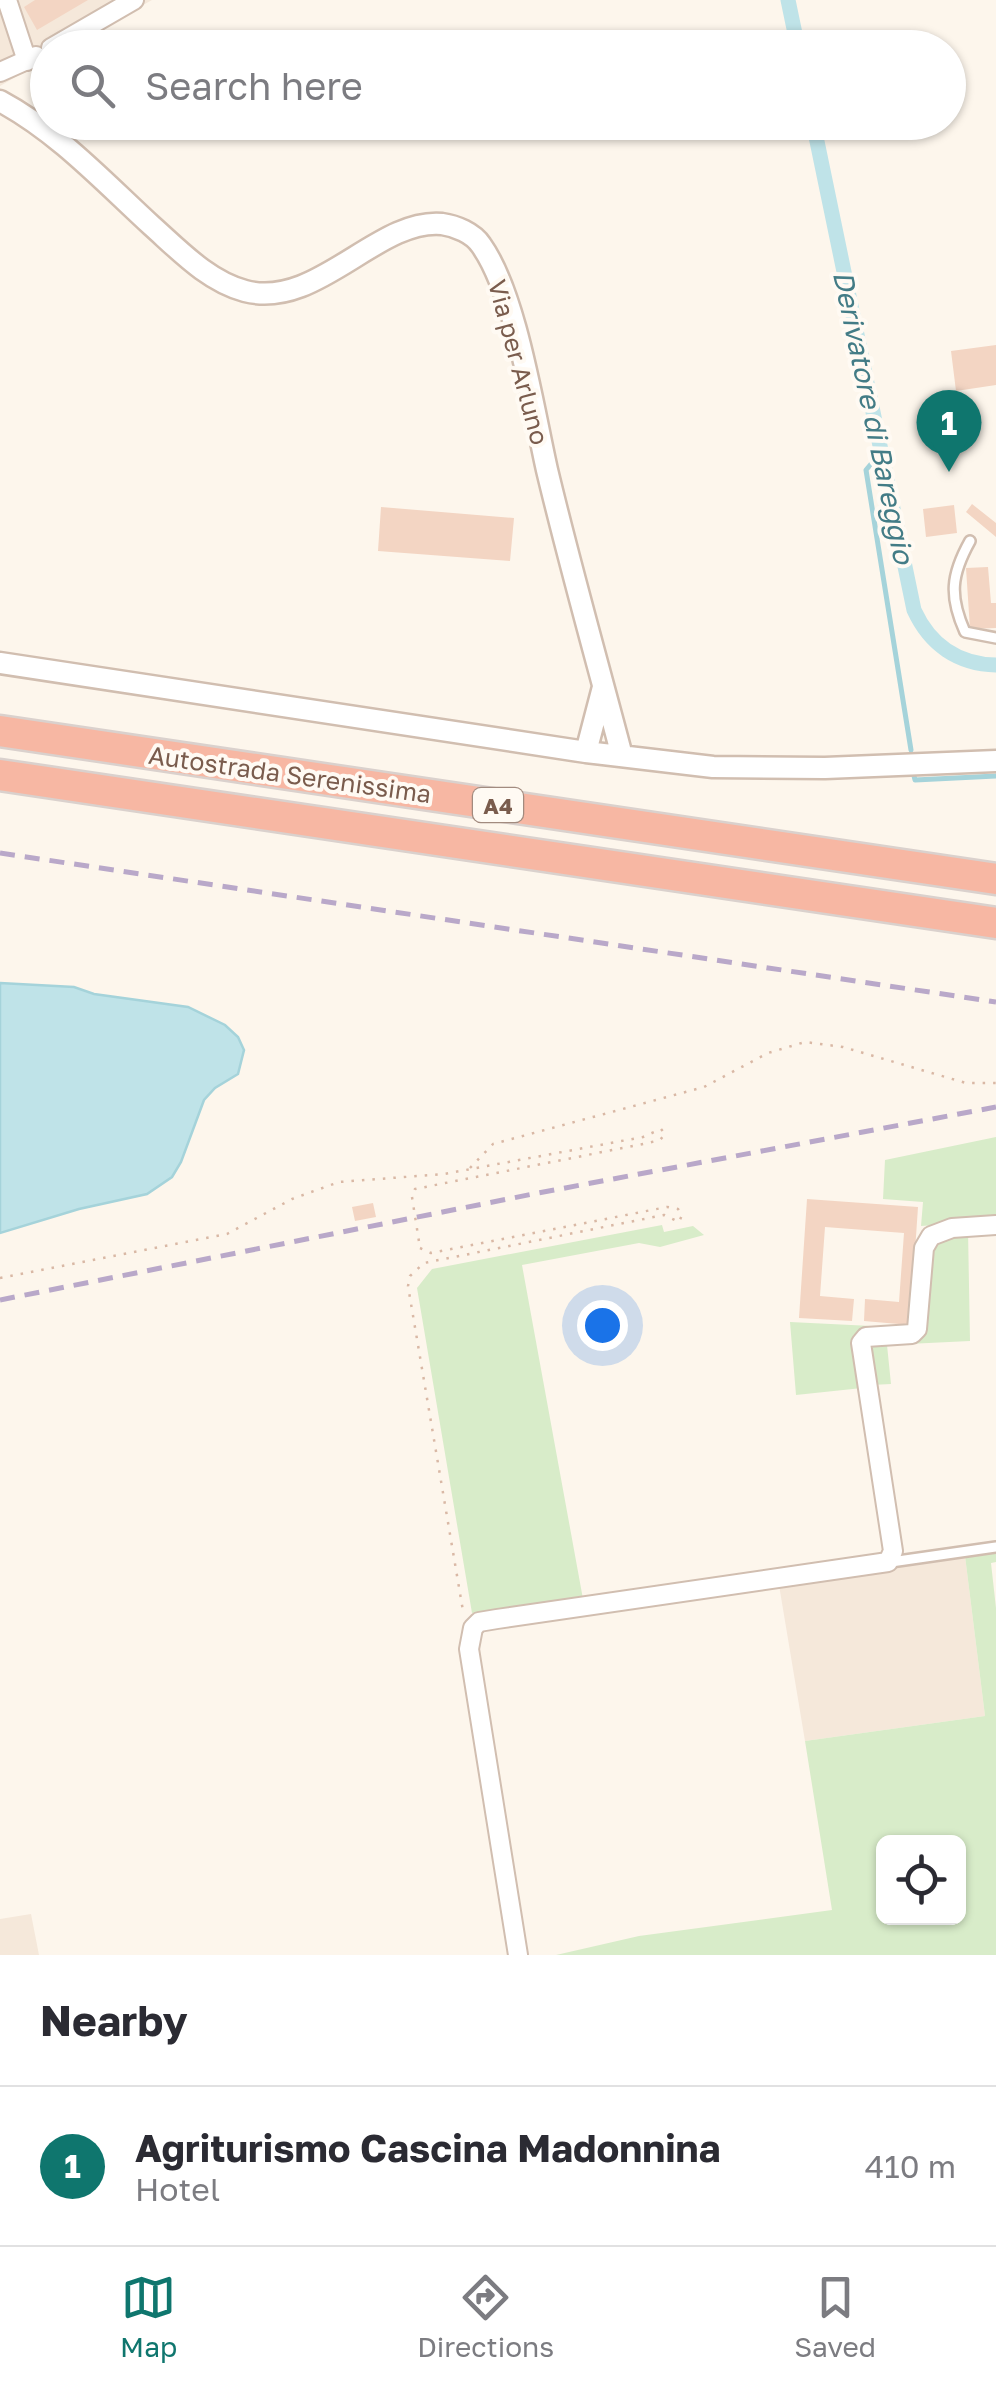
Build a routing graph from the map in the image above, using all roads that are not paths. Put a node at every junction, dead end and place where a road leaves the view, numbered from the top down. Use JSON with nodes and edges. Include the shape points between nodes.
{"nodes":[{"id":1,"x":7,"y":0,"type":"edge"},
{"id":2,"x":134,"y":0,"type":"edge"},
{"id":3,"x":81,"y":30,"type":"edge"},
{"id":4,"x":30,"y":59,"type":"edge"},
{"id":5,"x":27,"y":61,"type":"junction"},
{"id":6,"x":0,"y":72,"type":"edge"},
{"id":7,"x":0,"y":101,"type":"edge"},
{"id":8,"x":30,"y":121,"type":"edge"},
{"id":9,"x":57,"y":140,"type":"edge"},
{"id":10,"x":970,"y":541,"type":"dead end"},
{"id":11,"x":996,"y":638,"type":"edge"},
{"id":12,"x":0,"y":663,"type":"edge"},
{"id":13,"x":603,"y":684,"type":"junction"},
{"id":14,"x":0,"y":732,"type":"edge"},
{"id":15,"x":586,"y":752,"type":"junction"},
{"id":16,"x":624,"y":757,"type":"junction"},
{"id":17,"x":996,"y":761,"type":"edge"},
{"id":18,"x":0,"y":775,"type":"edge"},
{"id":19,"x":996,"y":879,"type":"edge"},
{"id":20,"x":996,"y":922,"type":"edge"},
{"id":21,"x":996,"y":1225,"type":"edge"},
{"id":22,"x":996,"y":1547,"type":"edge"},
{"id":23,"x":888,"y":1562,"type":"junction"},
{"id":24,"x":518,"y":1955,"type":"edge"}],
"edges":[{"from":1,"to":5,"type":"street"},
{"from":2,"to":3,"type":"street"},
{"from":4,"to":5,"type":"street"},
{"from":5,"to":6,"type":"street"},
{"from":7,"to":8,"type":"street","name":"Via per Arluno"},
{"from":9,"to":13,"type":"street","name":"Via per Arluno","via":[[197,266],[243,290],[295,290],[414,228],[440,224],[479,242],[511,318]]},
{"from":10,"to":11,"type":"lane","via":[[956,564],[958,618],[965,632]]},
{"from":12,"to":15,"type":"street"},
{"from":13,"to":15,"type":"street","name":"Via per Arluno"},
{"from":13,"to":16,"type":"street","name":"Via per Arluno"},
{"from":14,"to":19,"type":"highway","name":"Autostrada Serenissima","number":"A4"},
{"from":15,"to":16,"type":"street"},
{"from":16,"to":17,"type":"street","via":[[713,767]]},
{"from":18,"to":20,"type":"highway","name":"Autostrada Serenissima","number":"A4"},
{"from":21,"to":23,"type":"street","via":[[931,1236],[924,1248],[917,1329],[861,1343],[893,1551]]},
{"from":22,"to":23,"type":"lane"},
{"from":23,"to":24,"type":"street","via":[[473,1628],[469,1649]]}]}
